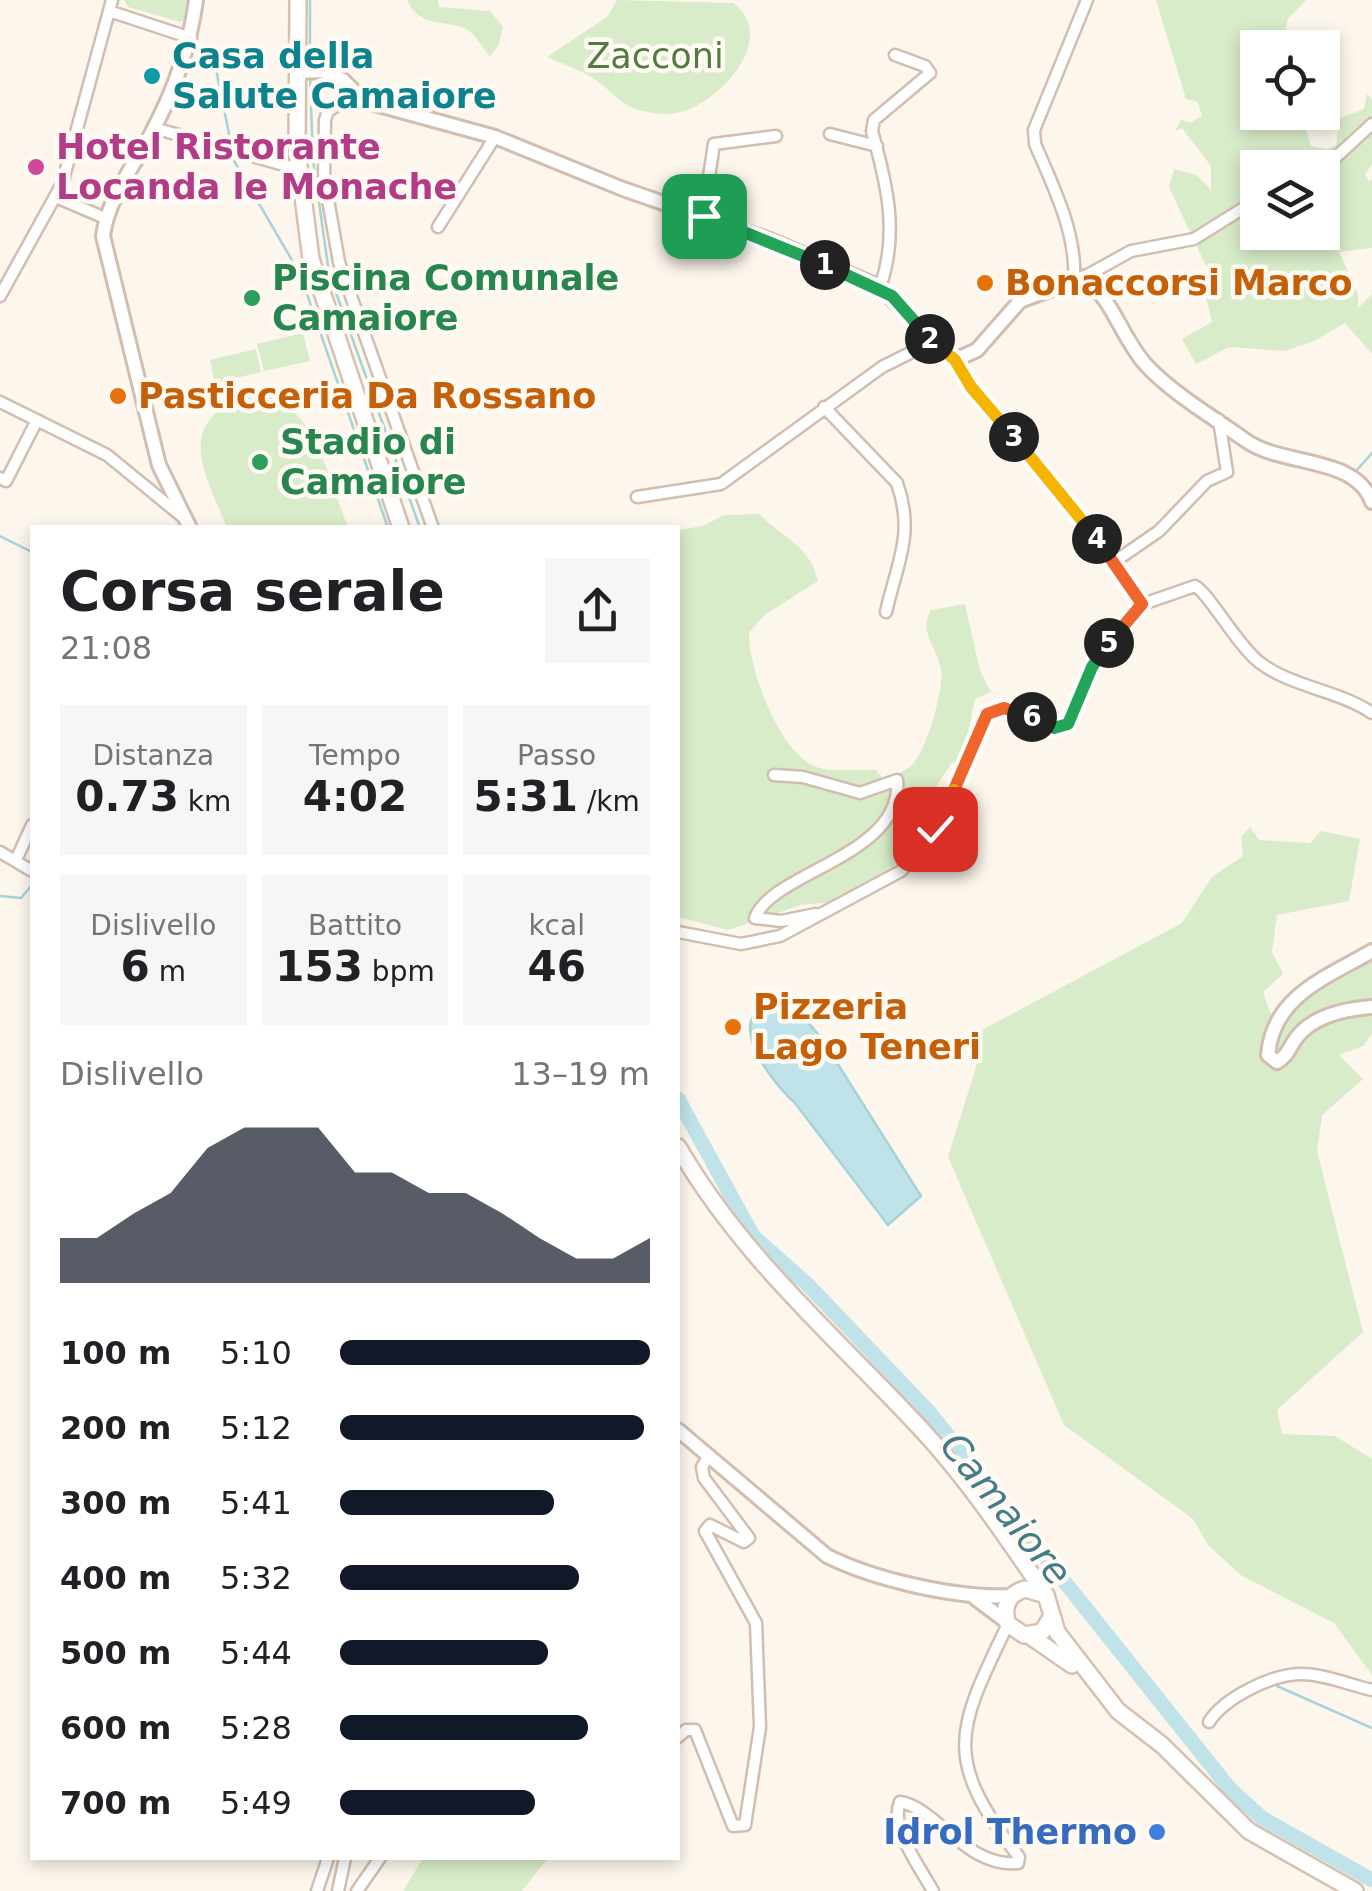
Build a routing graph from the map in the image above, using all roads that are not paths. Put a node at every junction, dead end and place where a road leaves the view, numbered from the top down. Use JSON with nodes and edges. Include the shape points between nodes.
{"nodes":[{"id":1,"x":196,"y":0,"type":"edge"},
{"id":2,"x":298,"y":0,"type":"edge"},
{"id":3,"x":1087,"y":0,"type":"edge"},
{"id":4,"x":110,"y":6,"type":"edge"},
{"id":5,"x":190,"y":38,"type":"junction"},
{"id":6,"x":896,"y":55,"type":"dead end"},
{"id":7,"x":297,"y":72,"type":"junction"},
{"id":8,"x":350,"y":88,"type":"junction"},
{"id":9,"x":1372,"y":124,"type":"edge"},
{"id":10,"x":154,"y":128,"type":"junction"},
{"id":11,"x":830,"y":134,"type":"dead end"},
{"id":12,"x":776,"y":136,"type":"dead end"},
{"id":13,"x":495,"y":138,"type":"junction"},
{"id":14,"x":877,"y":146,"type":"junction"},
{"id":15,"x":1340,"y":153,"type":"edge"},
{"id":16,"x":298,"y":169,"type":"junction"},
{"id":17,"x":56,"y":197,"type":"junction"},
{"id":18,"x":1240,"y":210,"type":"edge"},
{"id":19,"x":108,"y":212,"type":"junction"},
{"id":20,"x":704,"y":216,"type":"junction"},
{"id":21,"x":438,"y":227,"type":"dead end"},
{"id":22,"x":1079,"y":278,"type":"junction"},
{"id":23,"x":880,"y":287,"type":"junction"},
{"id":24,"x":0,"y":296,"type":"edge"},
{"id":25,"x":932,"y":342,"type":"junction"},
{"id":26,"x":955,"y":360,"type":"junction"},
{"id":27,"x":0,"y":402,"type":"edge"},
{"id":28,"x":824,"y":407,"type":"junction"},
{"id":29,"x":37,"y":420,"type":"junction"},
{"id":30,"x":1219,"y":420,"type":"junction"},
{"id":31,"x":159,"y":465,"type":"junction"},
{"id":32,"x":0,"y":478,"type":"edge"},
{"id":33,"x":138,"y":478,"type":"junction"},
{"id":34,"x":1370,"y":486,"type":"edge"},
{"id":35,"x":637,"y":497,"type":"dead end"},
{"id":36,"x":1372,"y":502,"type":"edge"},
{"id":37,"x":187,"y":523,"type":"edge"},
{"id":38,"x":400,"y":525,"type":"edge"},
{"id":39,"x":431,"y":525,"type":"edge"},
{"id":40,"x":1114,"y":562,"type":"junction"},
{"id":41,"x":1142,"y":604,"type":"junction"},
{"id":42,"x":886,"y":612,"type":"dead end"},
{"id":43,"x":1372,"y":713,"type":"edge"},
{"id":44,"x":774,"y":775,"type":"dead end"},
{"id":45,"x":30,"y":829,"type":"edge"},
{"id":46,"x":0,"y":852,"type":"edge"},
{"id":47,"x":16,"y":860,"type":"junction"},
{"id":48,"x":30,"y":870,"type":"edge"},
{"id":49,"x":822,"y":912,"type":"junction"},
{"id":50,"x":680,"y":932,"type":"edge"},
{"id":51,"x":1372,"y":951,"type":"edge"},
{"id":52,"x":1372,"y":1007,"type":"edge"},
{"id":53,"x":680,"y":1150,"type":"edge"},
{"id":54,"x":680,"y":1432,"type":"edge"},
{"id":55,"x":708,"y":1457,"type":"junction"},
{"id":56,"x":1016,"y":1550,"type":"junction"},
{"id":57,"x":1015,"y":1593,"type":"junction"},
{"id":58,"x":968,"y":1594,"type":"junction"},
{"id":59,"x":1046,"y":1595,"type":"junction"},
{"id":60,"x":1052,"y":1616,"type":"junction"},
{"id":61,"x":1008,"y":1623,"type":"junction"},
{"id":62,"x":1030,"y":1636,"type":"junction"},
{"id":63,"x":1372,"y":1690,"type":"edge"},
{"id":64,"x":1103,"y":1696,"type":"junction"},
{"id":65,"x":1209,"y":1722,"type":"dead end"},
{"id":66,"x":680,"y":1735,"type":"edge"},
{"id":67,"x":327,"y":1860,"type":"edge"},
{"id":68,"x":344,"y":1860,"type":"edge"},
{"id":69,"x":379,"y":1860,"type":"edge"},
{"id":70,"x":317,"y":1891,"type":"edge"},
{"id":71,"x":338,"y":1891,"type":"edge"},
{"id":72,"x":357,"y":1891,"type":"edge"},
{"id":73,"x":933,"y":1891,"type":"edge"},
{"id":74,"x":1355,"y":1891,"type":"edge"}],
"edges":[{"from":1,"to":5,"type":"street"},
{"from":2,"to":7,"type":"main road"},
{"from":3,"to":22,"type":"street","via":[[1034,130]]},
{"from":4,"to":5,"type":"street"},
{"from":4,"to":17,"type":"street"},
{"from":5,"to":10,"type":"street"},
{"from":6,"to":14,"type":"street","via":[[930,73],[874,120]]},
{"from":7,"to":8,"type":"street","via":[[324,72]]},
{"from":7,"to":16,"type":"main road"},
{"from":8,"to":13,"type":"street","via":[[364,101]]},
{"from":8,"to":39,"type":"street","via":[[349,98],[325,120],[324,178],[334,243]]},
{"from":9,"to":15,"type":"street"},
{"from":10,"to":16,"type":"street"},
{"from":10,"to":19,"type":"street"},
{"from":11,"to":14,"type":"street"},
{"from":12,"to":20,"type":"street","via":[[714,144]]},
{"from":13,"to":20,"type":"street"},
{"from":13,"to":21,"type":"street"},
{"from":14,"to":23,"type":"street","via":[[890,204],[889,262]]},
{"from":16,"to":38,"type":"main road","via":[[322,299]]},
{"from":17,"to":19,"type":"street"},
{"from":17,"to":24,"type":"street"},
{"from":18,"to":22,"type":"street","via":[[1194,239],[1144,247]]},
{"from":19,"to":31,"type":"street","via":[[106,259]]},
{"from":20,"to":23,"type":"street"},
{"from":22,"to":26,"type":"street","via":[[1020,300],[976,350]]},
{"from":22,"to":30,"type":"street","via":[[1102,290],[1143,362]]},
{"from":23,"to":25,"type":"street"},
{"from":25,"to":26,"type":"street"},
{"from":25,"to":28,"type":"street"},
{"from":26,"to":40,"type":"street"},
{"from":27,"to":29,"type":"street"},
{"from":28,"to":35,"type":"street","via":[[721,484]]},
{"from":28,"to":42,"type":"street","via":[[901,495],[908,534]]},
{"from":29,"to":32,"type":"street","via":[[6,482]]},
{"from":29,"to":33,"type":"street","via":[[108,455]]},
{"from":30,"to":34,"type":"street","via":[[1261,450],[1348,473]]},
{"from":30,"to":40,"type":"street","via":[[1227,472]]},
{"from":31,"to":33,"type":"street"},
{"from":31,"to":37,"type":"street"},
{"from":33,"to":37,"type":"street"},
{"from":34,"to":36,"type":"street"},
{"from":40,"to":41,"type":"street"},
{"from":41,"to":43,"type":"street","via":[[1195,586],[1204,590],[1235,641],[1262,665]]},
{"from":41,"to":49,"type":"street","via":[[1092,667],[1068,724],[1054,728],[1010,708],[994,709],[919,852],[886,880]]},
{"from":44,"to":49,"type":"street","via":[[860,793],[897,780],[887,815],[859,845],[780,893],[754,918],[781,921]]},
{"from":45,"to":47,"type":"street"},
{"from":46,"to":47,"type":"street"},
{"from":47,"to":48,"type":"street"},
{"from":49,"to":50,"type":"street","via":[[790,932],[752,943]]},
{"from":51,"to":52,"type":"street","via":[[1297,994],[1269,1038],[1268,1054],[1277,1062],[1309,1025]]},
{"from":53,"to":56,"type":"main road","via":[[748,1251],[920,1428]]},
{"from":54,"to":55,"type":"street"},
{"from":55,"to":58,"type":"street","via":[[827,1556],[854,1569]]},
{"from":55,"to":66,"type":"street","via":[[704,1478],[749,1538],[744,1542],[710,1524],[704,1531],[756,1623],[760,1727],[745,1825],[733,1826],[695,1730]]},
{"from":56,"to":57,"type":"main road"},
{"from":56,"to":59,"type":"main road"},
{"from":57,"to":58,"type":"street"},
{"from":57,"to":59,"type":"main road","via":[[1032,1588]]},
{"from":57,"to":61,"type":"main road","via":[[1006,1608]]},
{"from":58,"to":61,"type":"street"},
{"from":59,"to":60,"type":"main road"},
{"from":60,"to":62,"type":"main road","via":[[1047,1628]]},
{"from":60,"to":64,"type":"main road"},
{"from":61,"to":62,"type":"main road"},
{"from":61,"to":73,"type":"street","via":[[970,1704],[964,1740],[977,1796],[1018,1863],[957,1844],[900,1802],[900,1824]]},
{"from":62,"to":64,"type":"main road","via":[[1054,1649]]},
{"from":63,"to":65,"type":"street","via":[[1290,1675],[1244,1694]]},
{"from":64,"to":74,"type":"main road","via":[[1250,1831]]},
{"from":67,"to":70,"type":"street"},
{"from":68,"to":71,"type":"street"},
{"from":69,"to":72,"type":"street"}]}
